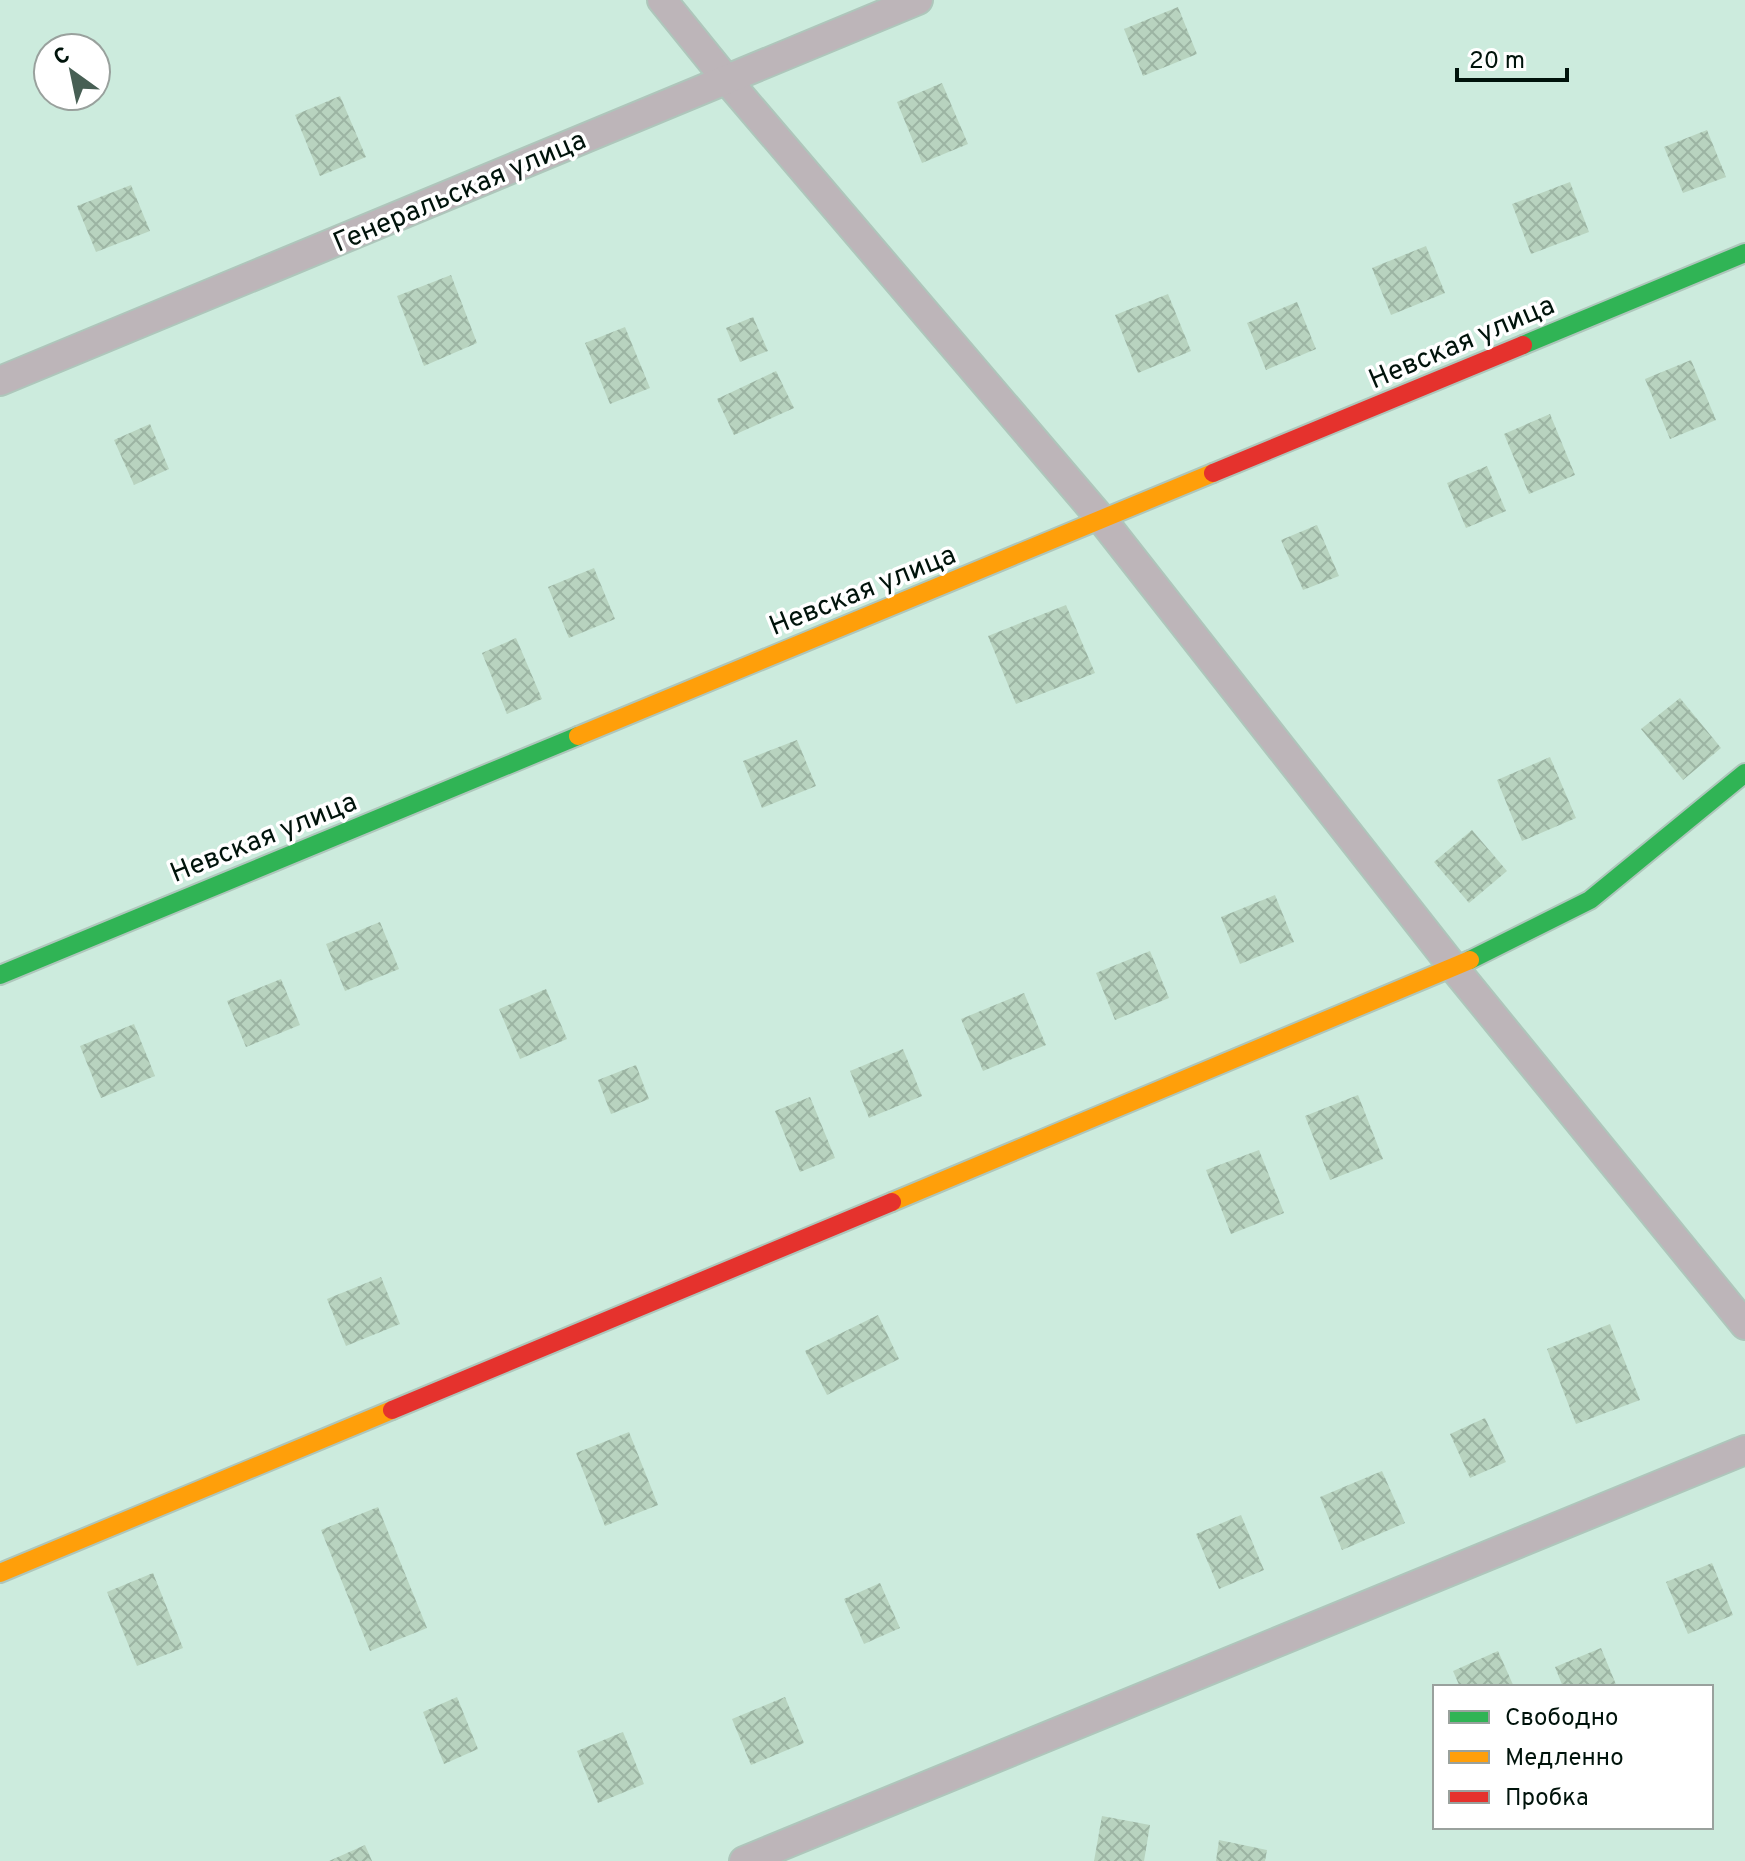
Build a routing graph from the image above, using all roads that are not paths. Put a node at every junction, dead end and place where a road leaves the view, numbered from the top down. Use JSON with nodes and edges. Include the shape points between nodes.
{"nodes":[{"id":1,"x":662,"y":0,"type":"edge"},
{"id":2,"x":918,"y":0,"type":"edge"},
{"id":3,"x":726,"y":79,"type":"junction"},
{"id":4,"x":1745,"y":253,"type":"edge"},
{"id":5,"x":0,"y":381,"type":"edge"},
{"id":6,"x":1103,"y":521,"type":"junction"},
{"id":7,"x":1745,"y":773,"type":"edge"},
{"id":8,"x":1454,"y":968,"type":"junction"},
{"id":9,"x":0,"y":975,"type":"edge"},
{"id":10,"x":1745,"y":1325,"type":"edge"},
{"id":11,"x":1745,"y":1450,"type":"edge"},
{"id":12,"x":0,"y":1573,"type":"edge"},
{"id":13,"x":744,"y":1861,"type":"edge"}],
"edges":[{"from":1,"to":3,"type":"street"},
{"from":2,"to":3,"type":"street","name":"Генеральская улица"},
{"from":3,"to":5,"type":"street","name":"Генеральская улица"},
{"from":3,"to":6,"type":"street"},
{"from":4,"to":6,"type":"street","name":"Невская улица"},
{"from":6,"to":8,"type":"street"},
{"from":6,"to":9,"type":"street","name":"Невская улица"},
{"from":7,"to":8,"type":"street","via":[[1590,900]]},
{"from":8,"to":10,"type":"street"},
{"from":8,"to":12,"type":"street"},
{"from":11,"to":13,"type":"street"}]}
